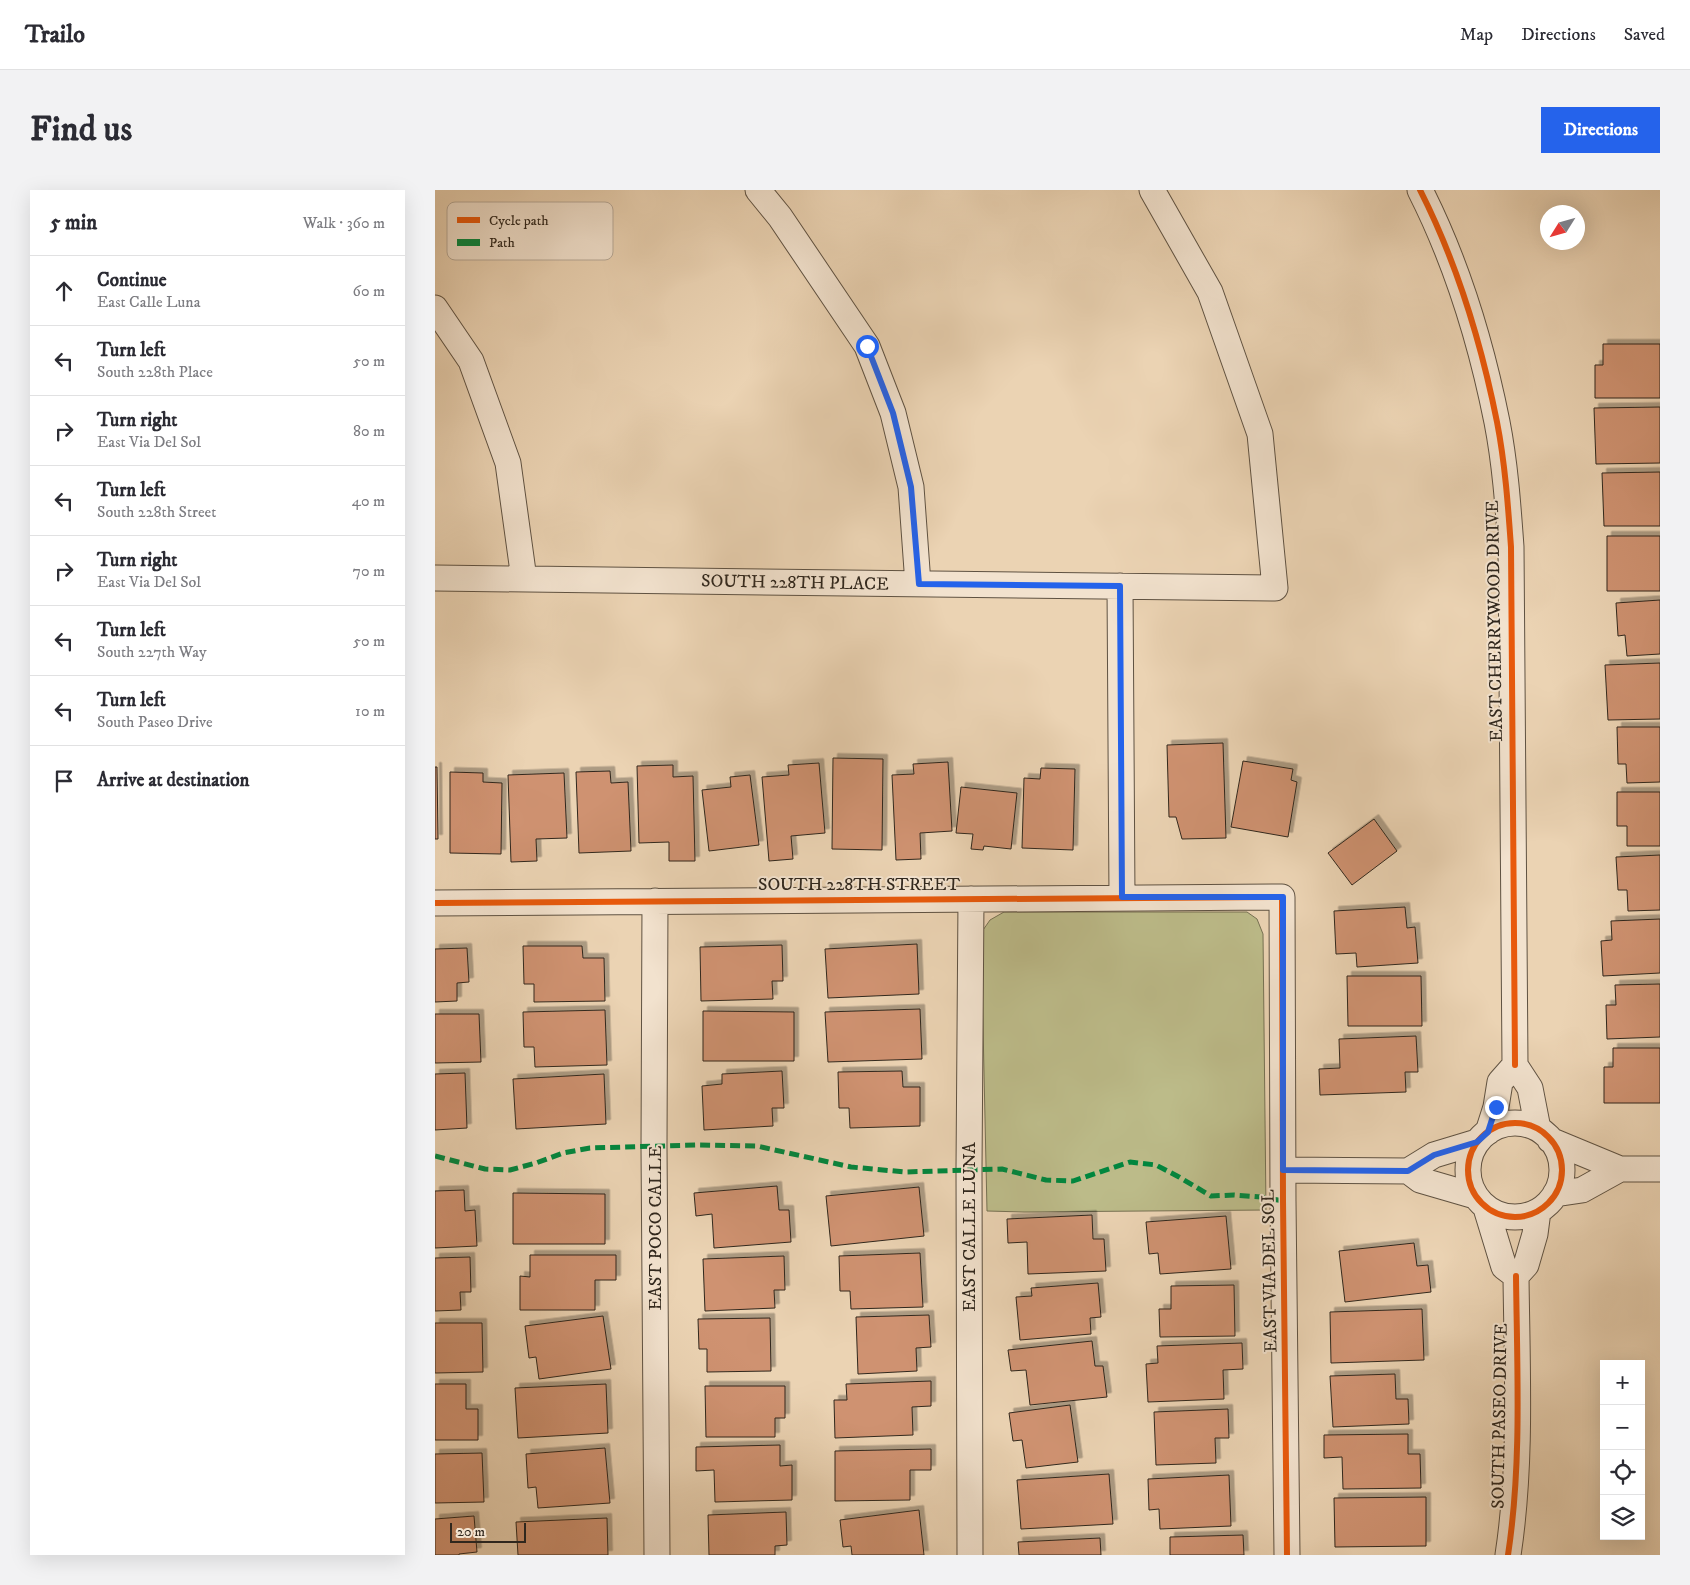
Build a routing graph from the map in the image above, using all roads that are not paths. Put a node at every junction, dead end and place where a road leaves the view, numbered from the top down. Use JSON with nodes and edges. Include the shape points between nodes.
{"nodes":[{"id":1,"x":758,"y":190,"type":"edge"},
{"id":2,"x":1151,"y":190,"type":"edge"},
{"id":3,"x":1420,"y":190,"type":"edge"},
{"id":4,"x":435,"y":308,"type":"edge"},
{"id":5,"x":435,"y":578,"type":"edge"},
{"id":6,"x":524,"y":579,"type":"junction"},
{"id":7,"x":919,"y":584,"type":"junction"},
{"id":8,"x":1120,"y":586,"type":"junction"},
{"id":9,"x":1122,"y":897,"type":"junction"},
{"id":10,"x":1283,"y":897,"type":"joint"},
{"id":11,"x":971,"y":899,"type":"junction"},
{"id":12,"x":655,"y":901,"type":"junction"},
{"id":13,"x":435,"y":903,"type":"edge"},
{"id":14,"x":1515,"y":1065,"type":"junction"},
{"id":15,"x":1544,"y":1135,"type":"junction"},
{"id":16,"x":1482,"y":1137,"type":"junction"},
{"id":17,"x":1620,"y":1169,"type":"junction"},
{"id":18,"x":1660,"y":1169,"type":"edge"},
{"id":19,"x":1283,"y":1170,"type":"junction"},
{"id":20,"x":1408,"y":1171,"type":"junction"},
{"id":21,"x":1555,"y":1194,"type":"junction"},
{"id":22,"x":1481,"y":1202,"type":"junction"},
{"id":23,"x":1538,"y":1211,"type":"junction"},
{"id":24,"x":1516,"y":1276,"type":"junction"},
{"id":25,"x":657,"y":1555,"type":"edge"},
{"id":26,"x":970,"y":1555,"type":"edge"},
{"id":27,"x":1287,"y":1555,"type":"edge"},
{"id":28,"x":1507,"y":1555,"type":"edge"}],
"edges":[{"from":1,"to":7,"type":"street","via":[[780,217],[867,346],[893,413],[911,487]]},
{"from":2,"to":8,"type":"street","name":"SOUTH 228TH PLACE","via":[[1210,292],[1260,434],[1275,588]]},
{"from":3,"to":14,"type":"street","name":"EAST CHERRYWOOD DRIVE","via":[[1459,280],[1478,343],[1497,423],[1507,491],[1511,547]]},
{"from":4,"to":6,"type":"street","via":[[471,361],[508,463]]},
{"from":5,"to":6,"type":"street","name":"SOUTH 228TH PLACE"},
{"from":6,"to":7,"type":"street","name":"SOUTH 228TH PLACE"},
{"from":7,"to":8,"type":"street","name":"SOUTH 228TH PLACE"},
{"from":8,"to":9,"type":"street"},
{"from":9,"to":10,"type":"street","name":"SOUTH 228TH STREET"},
{"from":9,"to":11,"type":"street","name":"SOUTH 228TH STREET"},
{"from":10,"to":19,"type":"street","name":"EAST VIA DEL SOL"},
{"from":11,"to":12,"type":"street","name":"SOUTH 228TH STREET"},
{"from":11,"to":26,"type":"street","name":"EAST CALLE LUNA"},
{"from":12,"to":13,"type":"street","name":"SOUTH 228TH STREET"},
{"from":12,"to":25,"type":"street","name":"EAST POCO CALLE"},
{"from":14,"to":15,"type":"street","via":[[1530,1088]]},
{"from":14,"to":16,"type":"street","via":[[1500,1082],[1496,1107]]},
{"from":15,"to":16,"type":"street","via":[[1525,1124],[1512,1123],[1499,1126]]},
{"from":15,"to":17,"type":"street"},
{"from":15,"to":21,"type":"street","via":[[1557,1150],[1561,1161],[1560,1184]]},
{"from":16,"to":20,"type":"street","via":[[1434,1155]]},
{"from":16,"to":22,"type":"street","via":[[1471,1154],[1468,1168],[1469,1182]]},
{"from":17,"to":18,"type":"street"},
{"from":17,"to":21,"type":"street","via":[[1582,1190]]},
{"from":19,"to":20,"type":"street"},
{"from":19,"to":27,"type":"street","name":"EAST VIA DEL SOL"},
{"from":20,"to":22,"type":"street","via":[[1419,1180]]},
{"from":21,"to":23,"type":"street"},
{"from":22,"to":23,"type":"street","via":[[1499,1214],[1512,1217]]},
{"from":22,"to":24,"type":"street","via":[[1504,1267]]},
{"from":23,"to":24,"type":"street","via":[[1526,1265]]},
{"from":24,"to":28,"type":"street","name":"SOUTH PASEO DRIVE","via":[[1516,1486]]}]}
